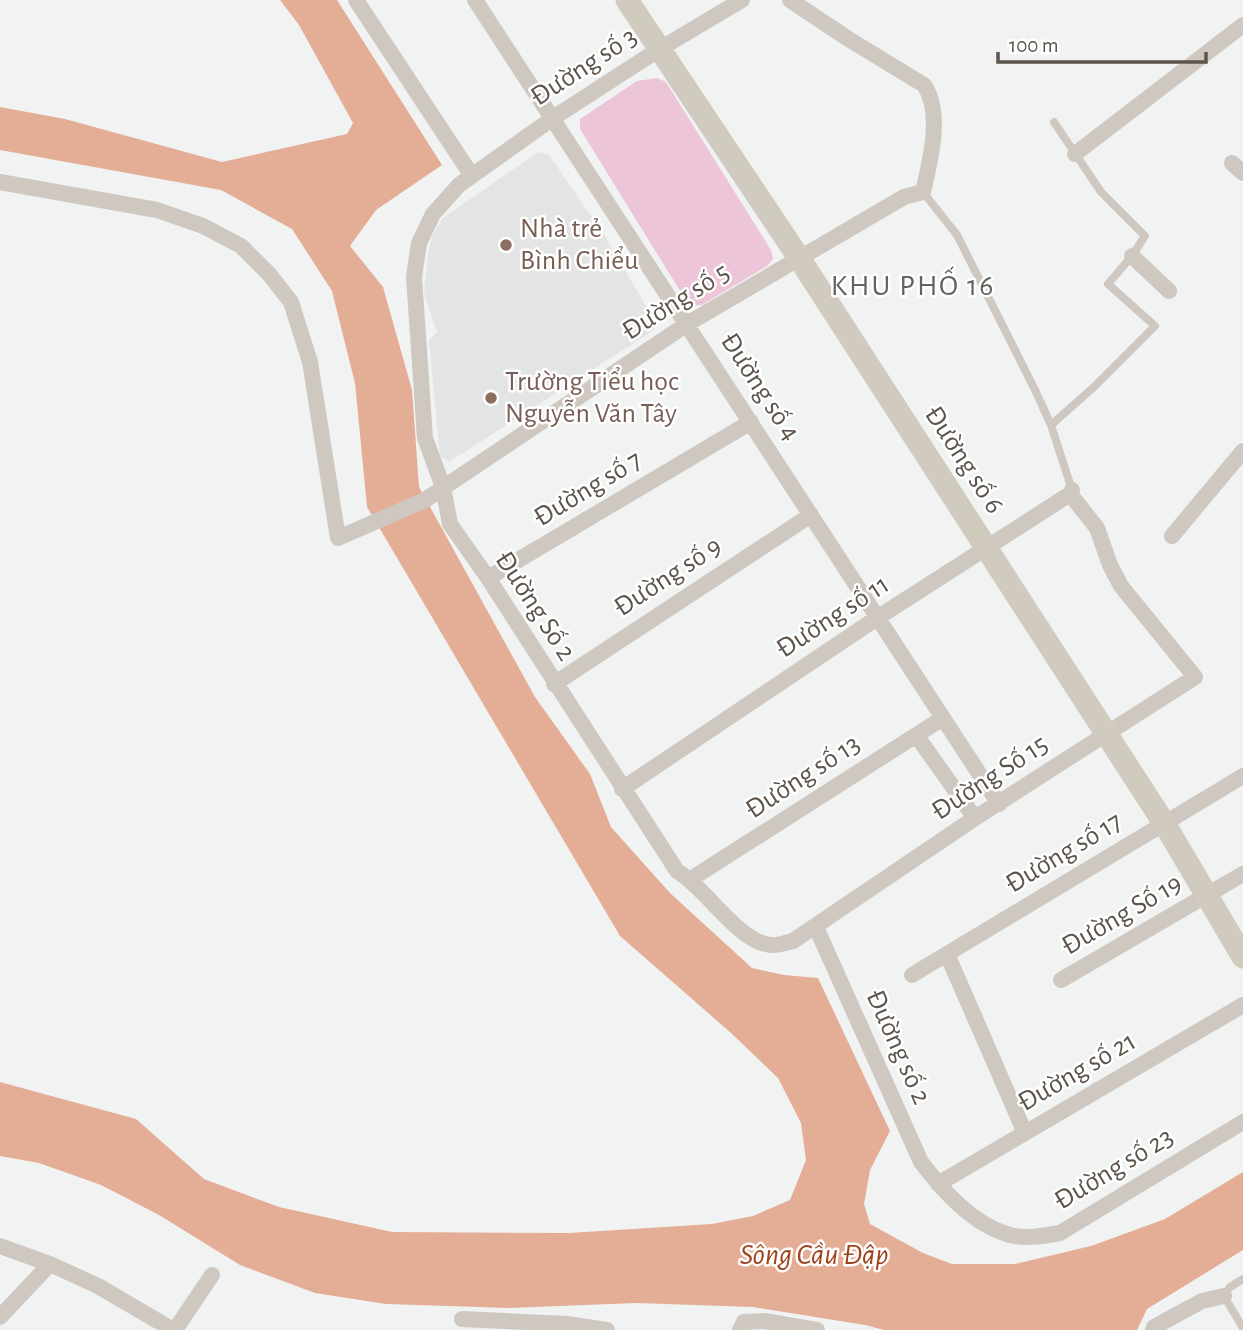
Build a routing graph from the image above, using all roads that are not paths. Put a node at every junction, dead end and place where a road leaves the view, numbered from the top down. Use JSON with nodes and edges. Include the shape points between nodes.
{"nodes":[{"id":1,"x":356,"y":0,"type":"edge"},
{"id":2,"x":475,"y":0,"type":"edge"},
{"id":3,"x":627,"y":0,"type":"edge"},
{"id":4,"x":742,"y":0,"type":"edge"},
{"id":5,"x":790,"y":0,"type":"edge"},
{"id":6,"x":1243,"y":26,"type":"edge"},
{"id":7,"x":658,"y":50,"type":"junction"},
{"id":8,"x":552,"y":118,"type":"junction"},
{"id":9,"x":1054,"y":122,"type":"dead end"},
{"id":10,"x":1075,"y":154,"type":"junction"},
{"id":11,"x":466,"y":181,"type":"junction"},
{"id":12,"x":0,"y":182,"type":"edge"},
{"id":13,"x":923,"y":192,"type":"junction"},
{"id":14,"x":1132,"y":256,"type":"junction"},
{"id":15,"x":798,"y":257,"type":"junction"},
{"id":16,"x":1169,"y":291,"type":"dead end"},
{"id":17,"x":687,"y":324,"type":"junction"},
{"id":18,"x":751,"y":422,"type":"junction"},
{"id":19,"x":1051,"y":425,"type":"junction"},
{"id":20,"x":1243,"y":452,"type":"edge"},
{"id":21,"x":443,"y":487,"type":"junction"},
{"id":22,"x":1071,"y":492,"type":"junction"},
{"id":23,"x":811,"y":515,"type":"junction"},
{"id":24,"x":1172,"y":536,"type":"dead end"},
{"id":25,"x":986,"y":549,"type":"junction"},
{"id":26,"x":488,"y":579,"type":"junction"},
{"id":27,"x":877,"y":618,"type":"junction"},
{"id":28,"x":554,"y":684,"type":"junction"},
{"id":29,"x":943,"y":718,"type":"junction"},
{"id":30,"x":916,"y":735,"type":"junction"},
{"id":31,"x":1106,"y":735,"type":"junction"},
{"id":32,"x":1243,"y":776,"type":"edge"},
{"id":33,"x":622,"y":789,"type":"junction"},
{"id":34,"x":999,"y":804,"type":"junction"},
{"id":35,"x":975,"y":818,"type":"junction"},
{"id":36,"x":1164,"y":823,"type":"junction"},
{"id":37,"x":1243,"y":874,"type":"edge"},
{"id":38,"x":691,"y":879,"type":"junction"},
{"id":39,"x":1208,"y":896,"type":"junction"},
{"id":40,"x":816,"y":927,"type":"junction"},
{"id":41,"x":947,"y":954,"type":"junction"},
{"id":42,"x":1243,"y":957,"type":"edge"},
{"id":43,"x":912,"y":975,"type":"dead end"},
{"id":44,"x":1061,"y":980,"type":"dead end"},
{"id":45,"x":1243,"y":1004,"type":"edge"},
{"id":46,"x":1243,"y":1122,"type":"edge"},
{"id":47,"x":1025,"y":1133,"type":"junction"},
{"id":48,"x":938,"y":1184,"type":"junction"},
{"id":49,"x":0,"y":1246,"type":"edge"},
{"id":50,"x":50,"y":1264,"type":"junction"},
{"id":51,"x":212,"y":1275,"type":"dead end"},
{"id":52,"x":1243,"y":1279,"type":"edge"},
{"id":53,"x":1224,"y":1296,"type":"junction"},
{"id":54,"x":0,"y":1317,"type":"edge"},
{"id":55,"x":461,"y":1325,"type":"edge"},
{"id":56,"x":1243,"y":1328,"type":"edge"},
{"id":57,"x":580,"y":1329,"type":"edge"},
{"id":58,"x":174,"y":1330,"type":"edge"},
{"id":59,"x":607,"y":1330,"type":"edge"},
{"id":60,"x":740,"y":1330,"type":"edge"},
{"id":61,"x":817,"y":1330,"type":"edge"},
{"id":62,"x":1153,"y":1330,"type":"edge"}],
"edges":[{"from":1,"to":11,"type":"street"},
{"from":2,"to":8,"type":"street","name":"Đường số 4"},
{"from":3,"to":7,"type":"street","name":"Đường số 6"},
{"from":4,"to":7,"type":"street","name":"Đường số 3"},
{"from":5,"to":13,"type":"street","via":[[930,93],[931,159]]},
{"from":6,"to":10,"type":"street"},
{"from":7,"to":8,"type":"street","name":"Đường số 3"},
{"from":7,"to":15,"type":"street","name":"Đường số 6"},
{"from":8,"to":11,"type":"street","name":"Đường số 3"},
{"from":8,"to":17,"type":"street","name":"Đường số 4"},
{"from":9,"to":10,"type":"lane"},
{"from":10,"to":14,"type":"lane","via":[[1101,192],[1145,236]]},
{"from":11,"to":21,"type":"street","name":"Đường Số 2","via":[[433,214],[419,243],[414,277],[425,438]]},
{"from":12,"to":21,"type":"street","name":"Đường số 5","via":[[157,210],[241,246],[269,274],[291,303],[310,362],[338,538],[425,500]]},
{"from":13,"to":15,"type":"street","name":"Đường số 5","via":[[904,197]]},
{"from":13,"to":19,"type":"lane","via":[[957,235]]},
{"from":14,"to":16,"type":"street"},
{"from":14,"to":19,"type":"lane","via":[[1108,284],[1155,326]]},
{"from":15,"to":17,"type":"street","name":"Đường số 5"},
{"from":15,"to":25,"type":"street","name":"Đường số 6"},
{"from":17,"to":18,"type":"street","name":"Đường số 4"},
{"from":17,"to":21,"type":"street","name":"Đường số 5"},
{"from":18,"to":23,"type":"street","name":"Đường số 4"},
{"from":18,"to":26,"type":"street","name":"Đường số 7"},
{"from":19,"to":22,"type":"lane"},
{"from":20,"to":24,"type":"street"},
{"from":21,"to":26,"type":"street","name":"Đường Số 2","via":[[450,524]]},
{"from":22,"to":25,"type":"street","name":"Đường số 11"},
{"from":22,"to":31,"type":"street","name":"Đường Số 15","via":[[1097,528],[1121,586],[1195,677]]},
{"from":23,"to":27,"type":"street","name":"Đường số 4"},
{"from":23,"to":28,"type":"street","name":"Đường số 9"},
{"from":25,"to":27,"type":"street","name":"Đường số 11"},
{"from":25,"to":31,"type":"street","name":"Đường số 6"},
{"from":26,"to":28,"type":"street","name":"Đường Số 2"},
{"from":27,"to":29,"type":"street","name":"Đường số 4"},
{"from":27,"to":33,"type":"street","name":"Đường số 11"},
{"from":28,"to":33,"type":"street","name":"Đường Số 2"},
{"from":29,"to":30,"type":"street","name":"Đường số 13"},
{"from":29,"to":34,"type":"street","name":"Đường số 4"},
{"from":30,"to":35,"type":"street"},
{"from":30,"to":38,"type":"street","name":"Đường số 13"},
{"from":31,"to":34,"type":"street","name":"Đường Số 15"},
{"from":31,"to":36,"type":"street","name":"Đường số 6"},
{"from":32,"to":36,"type":"street","name":"Đường số 17"},
{"from":33,"to":38,"type":"street","name":"Đường Số 2","via":[[677,871]]},
{"from":34,"to":35,"type":"street","name":"Đường Số 15"},
{"from":35,"to":40,"type":"street","name":"Đường Số 15"},
{"from":36,"to":39,"type":"street","name":"Đường số 6"},
{"from":36,"to":41,"type":"street","name":"Đường số 17"},
{"from":37,"to":39,"type":"street","name":"Đường Số 19"},
{"from":38,"to":40,"type":"street","name":"Đường Số 2","via":[[750,938],[773,946],[793,941]]},
{"from":39,"to":42,"type":"street","name":"Đường số 6"},
{"from":39,"to":44,"type":"street","name":"Đường Số 19"},
{"from":40,"to":48,"type":"street","name":"Đường số 2","via":[[920,1162]]},
{"from":41,"to":43,"type":"street","name":"Đường số 17"},
{"from":41,"to":47,"type":"street"},
{"from":45,"to":47,"type":"street","name":"Đường số 21"},
{"from":46,"to":48,"type":"street","name":"Đường số 23","via":[[1060,1233],[1011,1235],[987,1226]]},
{"from":47,"to":48,"type":"street","name":"Đường số 21"},
{"from":49,"to":50,"type":"street"},
{"from":50,"to":54,"type":"street"},
{"from":50,"to":58,"type":"street"},
{"from":51,"to":58,"type":"street"},
{"from":52,"to":53,"type":"lane"},
{"from":53,"to":56,"type":"lane"},
{"from":53,"to":62,"type":"street","via":[[1202,1301]]},
{"from":55,"to":57,"type":"street","via":[[567,1324]]},
{"from":57,"to":59,"type":"street"},
{"from":60,"to":61,"type":"street","via":[[744,1322],[764,1321]]}]}
